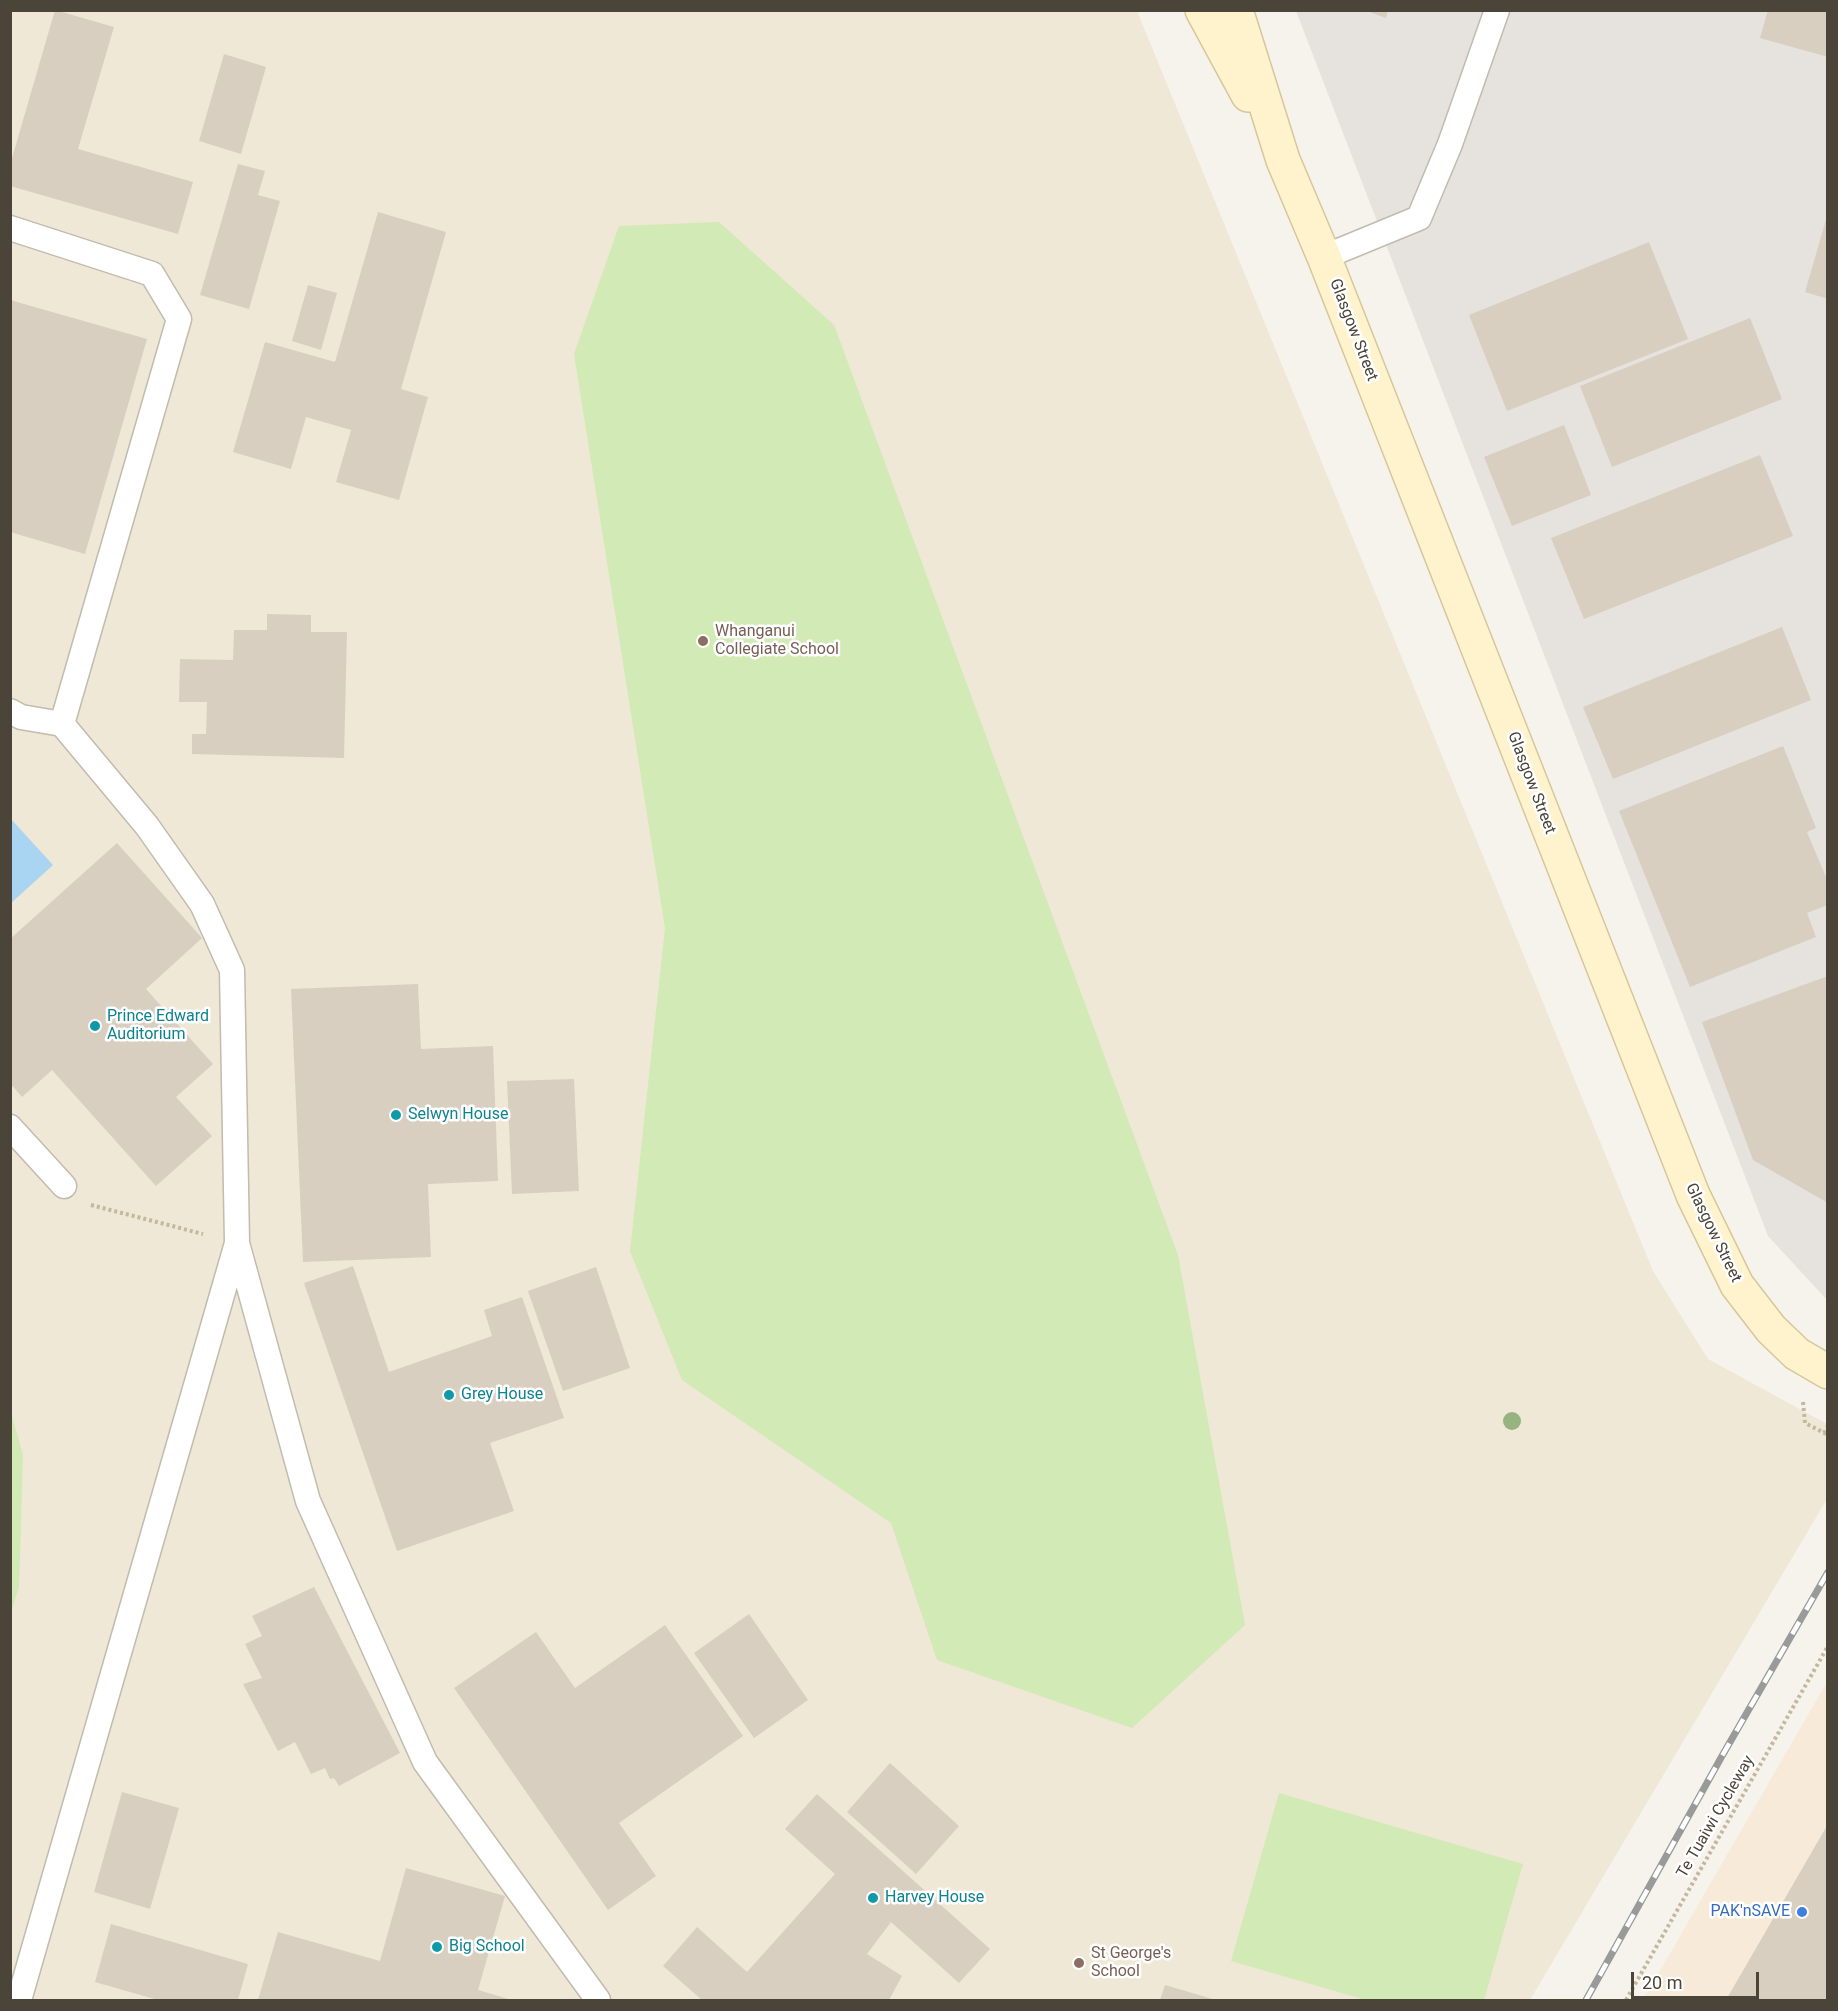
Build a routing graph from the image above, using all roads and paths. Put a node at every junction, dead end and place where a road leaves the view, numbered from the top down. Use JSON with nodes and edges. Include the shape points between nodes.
{"nodes":[{"id":1,"x":1202,"y":10,"type":"edge"},
{"id":2,"x":1236,"y":10,"type":"edge"},
{"id":3,"x":1497,"y":10,"type":"edge"},
{"id":4,"x":1283,"y":159,"type":"junction"},
{"id":5,"x":10,"y":228,"type":"edge"},
{"id":6,"x":1324,"y":257,"type":"junction"},
{"id":7,"x":10,"y":711,"type":"edge"},
{"id":8,"x":62,"y":724,"type":"junction"},
{"id":9,"x":10,"y":1127,"type":"edge"},
{"id":10,"x":63,"y":1186,"type":"joint"},
{"id":11,"x":237,"y":1243,"type":"junction"},
{"id":12,"x":1827,"y":1372,"type":"edge"},
{"id":13,"x":1804,"y":1412,"type":"dead end"},
{"id":14,"x":1827,"y":1426,"type":"edge"},
{"id":15,"x":1826,"y":1434,"type":"edge"},
{"id":16,"x":1827,"y":1646,"type":"edge"},
{"id":17,"x":19,"y":2001,"type":"edge"},
{"id":18,"x":598,"y":2001,"type":"edge"},
{"id":19,"x":1626,"y":2001,"type":"edge"}],
"edges":[{"from":1,"to":4,"type":"main road","name":"Glasgow Street"},
{"from":2,"to":4,"type":"main road","name":"Glasgow Street"},
{"from":3,"to":6,"type":"lane","via":[[1450,144],[1419,218]]},
{"from":4,"to":6,"type":"main road","name":"Glasgow Street"},
{"from":5,"to":8,"type":"lane","via":[[152,274],[179,319]]},
{"from":6,"to":12,"type":"main road","name":"Glasgow Street","via":[[1693,1195],[1737,1285],[1771,1329],[1797,1354]]},
{"from":7,"to":8,"type":"lane","via":[[21,717]]},
{"from":8,"to":11,"type":"lane","via":[[147,826],[202,904],[232,970]]},
{"from":9,"to":10,"type":"lane"},
{"from":10,"to":11,"type":"path","via":[[86,1203]]},
{"from":11,"to":17,"type":"lane"},
{"from":11,"to":18,"type":"lane","via":[[308,1502],[425,1762]]},
{"from":13,"to":15,"type":"path","via":[[1805,1423]]},
{"from":14,"to":15,"type":"path"},
{"from":16,"to":19,"type":"path","name":"Te Tuaiwi Cycleway"}]}
